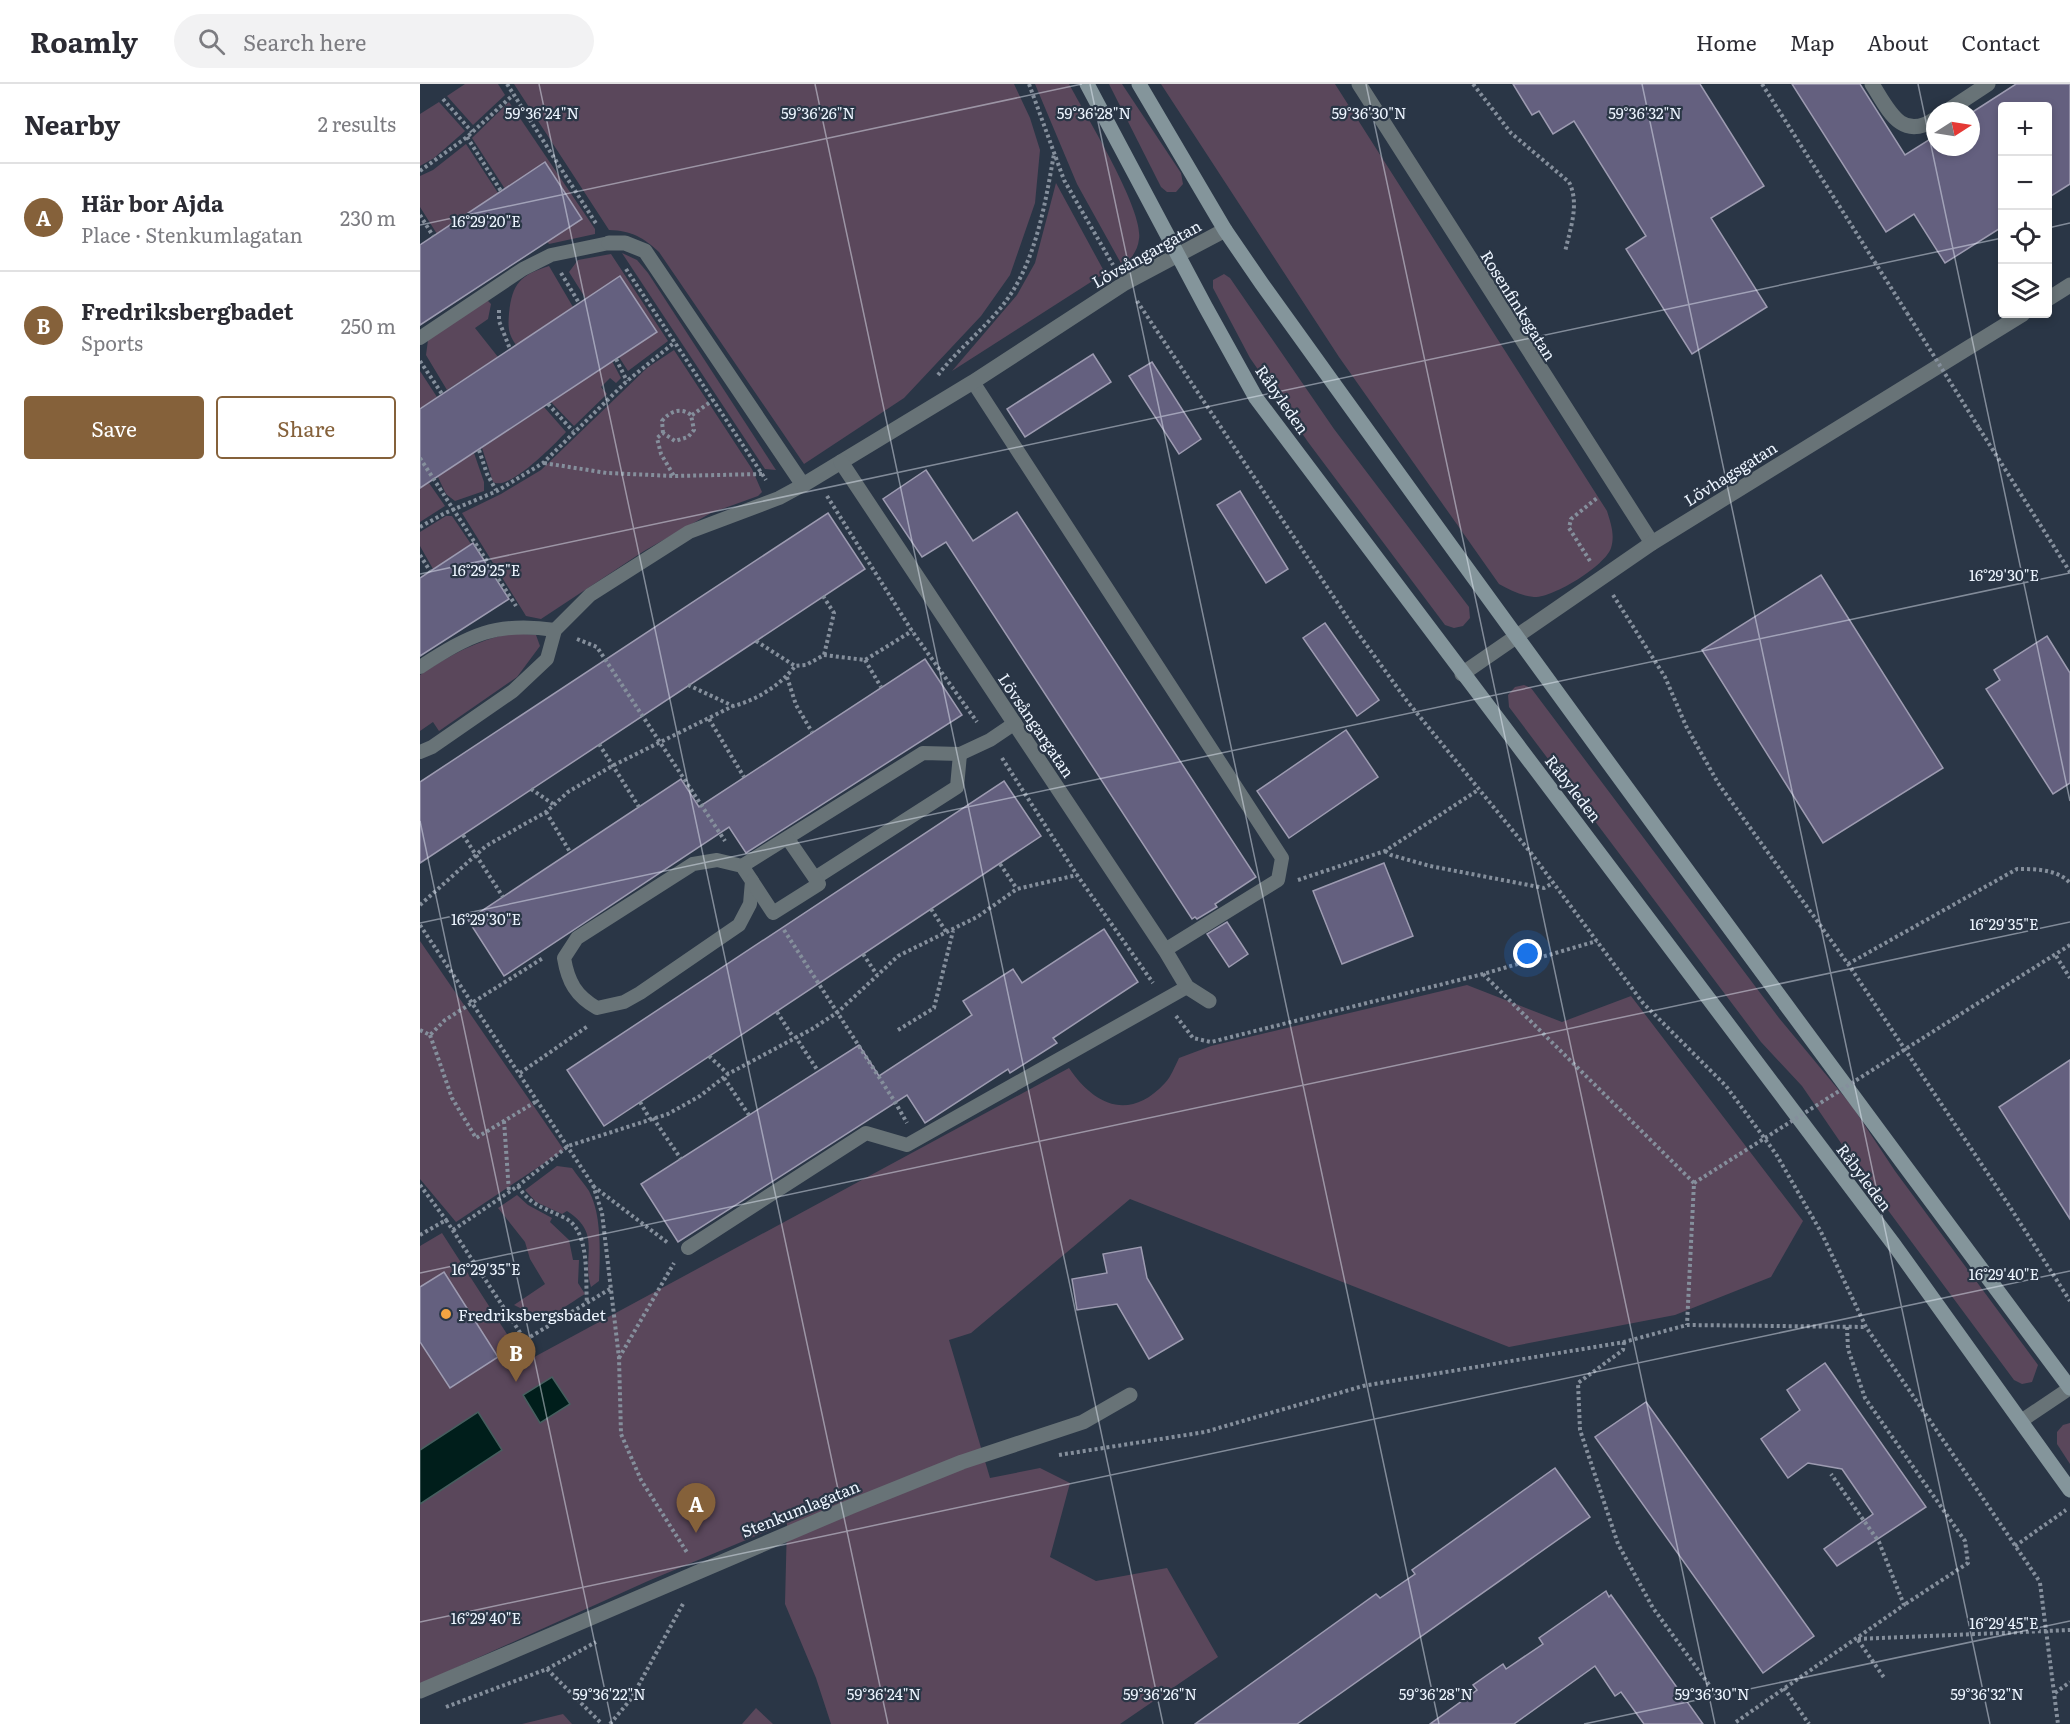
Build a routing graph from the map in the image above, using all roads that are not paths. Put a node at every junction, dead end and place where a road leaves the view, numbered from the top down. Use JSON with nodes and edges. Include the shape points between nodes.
{"nodes":[{"id":1,"x":1087,"y":84,"type":"edge"},
{"id":2,"x":1139,"y":84,"type":"edge"},
{"id":3,"x":1359,"y":84,"type":"edge"},
{"id":4,"x":1872,"y":84,"type":"edge"},
{"id":5,"x":1988,"y":84,"type":"edge"},
{"id":6,"x":1961,"y":102,"type":"edge"},
{"id":7,"x":1926,"y":125,"type":"edge"},
{"id":8,"x":1225,"y":230,"type":"junction"},
{"id":9,"x":609,"y":243,"type":"joint"},
{"id":10,"x":1179,"y":254,"type":"junction"},
{"id":11,"x":2070,"y":285,"type":"edge"},
{"id":12,"x":2052,"y":296,"type":"edge"},
{"id":13,"x":2017,"y":318,"type":"edge"},
{"id":14,"x":420,"y":338,"type":"edge"},
{"id":15,"x":973,"y":382,"type":"junction"},
{"id":16,"x":841,"y":462,"type":"junction"},
{"id":17,"x":803,"y":485,"type":"junction"},
{"id":18,"x":1652,"y":543,"type":"junction"},
{"id":19,"x":555,"y":630,"type":"junction"},
{"id":20,"x":1515,"y":637,"type":"junction"},
{"id":21,"x":420,"y":667,"type":"edge"},
{"id":22,"x":1462,"y":674,"type":"junction"},
{"id":23,"x":1015,"y":723,"type":"junction"},
{"id":24,"x":420,"y":752,"type":"edge"},
{"id":25,"x":960,"y":754,"type":"junction"},
{"id":26,"x":788,"y":839,"type":"junction"},
{"id":27,"x":742,"y":866,"type":"junction"},
{"id":28,"x":814,"y":878,"type":"junction"},
{"id":29,"x":752,"y":881,"type":"junction"},
{"id":30,"x":1166,"y":950,"type":"junction"},
{"id":31,"x":1187,"y":987,"type":"junction"},
{"id":32,"x":1209,"y":1001,"type":"dead end"},
{"id":33,"x":684,"y":1250,"type":"road end"},
{"id":34,"x":2070,"y":1388,"type":"edge"},
{"id":35,"x":1130,"y":1395,"type":"dead end"},
{"id":36,"x":2021,"y":1421,"type":"junction"},
{"id":37,"x":2070,"y":1490,"type":"edge"},
{"id":38,"x":420,"y":1691,"type":"edge"}],
"edges":[{"from":1,"to":10,"type":"main road","name":"Råbyleden"},
{"from":2,"to":8,"type":"main road"},
{"from":3,"to":18,"type":"street","name":"Rosenfinksgatan"},
{"from":4,"to":7,"type":"street","via":[[1894,119],[1908,127]]},
{"from":5,"to":6,"type":"street"},
{"from":8,"to":10,"type":"street","name":"Lövsångargatan"},
{"from":8,"to":20,"type":"main road"},
{"from":9,"to":14,"type":"lane","via":[[551,255],[523,269]]},
{"from":9,"to":17,"type":"street","via":[[625,243],[645,251]]},
{"from":10,"to":15,"type":"street","name":"Lövsångargatan","via":[[1125,284]]},
{"from":10,"to":22,"type":"main road","name":"Råbyleden","via":[[1256,398]]},
{"from":11,"to":12,"type":"street"},
{"from":13,"to":18,"type":"street","name":"Lövhagsgatan"},
{"from":15,"to":16,"type":"street","name":"Lövsångargatan"},
{"from":15,"to":30,"type":"lane","via":[[1282,858],[1278,880]]},
{"from":16,"to":17,"type":"street","name":"Lövsångargatan"},
{"from":16,"to":23,"type":"street","name":"Lövsångargatan"},
{"from":17,"to":19,"type":"lane","via":[[689,532],[590,596]]},
{"from":18,"to":20,"type":"street","name":"Lövhagsgatan"},
{"from":19,"to":21,"type":"lane","via":[[504,627],[466,639]]},
{"from":19,"to":24,"type":"lane","via":[[547,659],[513,691]]},
{"from":20,"to":22,"type":"street","name":"Lövhagsgatan"},
{"from":20,"to":34,"type":"main road"},
{"from":22,"to":36,"type":"main road","name":"Råbyleden","via":[[1591,839]]},
{"from":23,"to":25,"type":"lane"},
{"from":23,"to":30,"type":"street","name":"Lövsångargatan"},
{"from":25,"to":26,"type":"lane","via":[[923,753]]},
{"from":25,"to":28,"type":"lane","via":[[957,787]]},
{"from":26,"to":27,"type":"lane"},
{"from":26,"to":28,"type":"lane"},
{"from":27,"to":29,"type":"lane"},
{"from":27,"to":29,"type":"lane","via":[[717,860],[693,864],[577,938],[564,958],[566,974],[580,998],[597,1008],[624,1002],[640,993],[739,925],[750,904]]},
{"from":28,"to":29,"type":"lane","via":[[819,884],[773,913]]},
{"from":30,"to":31,"type":"street","name":"Lövsångargatan"},
{"from":31,"to":32,"type":"street","name":"Lövsångargatan"},
{"from":31,"to":33,"type":"lane","via":[[907,1145],[866,1133]]},
{"from":34,"to":36,"type":"lane"},
{"from":35,"to":38,"type":"street","name":"Stenkumlagatan","via":[[1083,1422],[962,1462],[699,1569]]},
{"from":36,"to":37,"type":"main road","name":"Råbyleden"}]}
